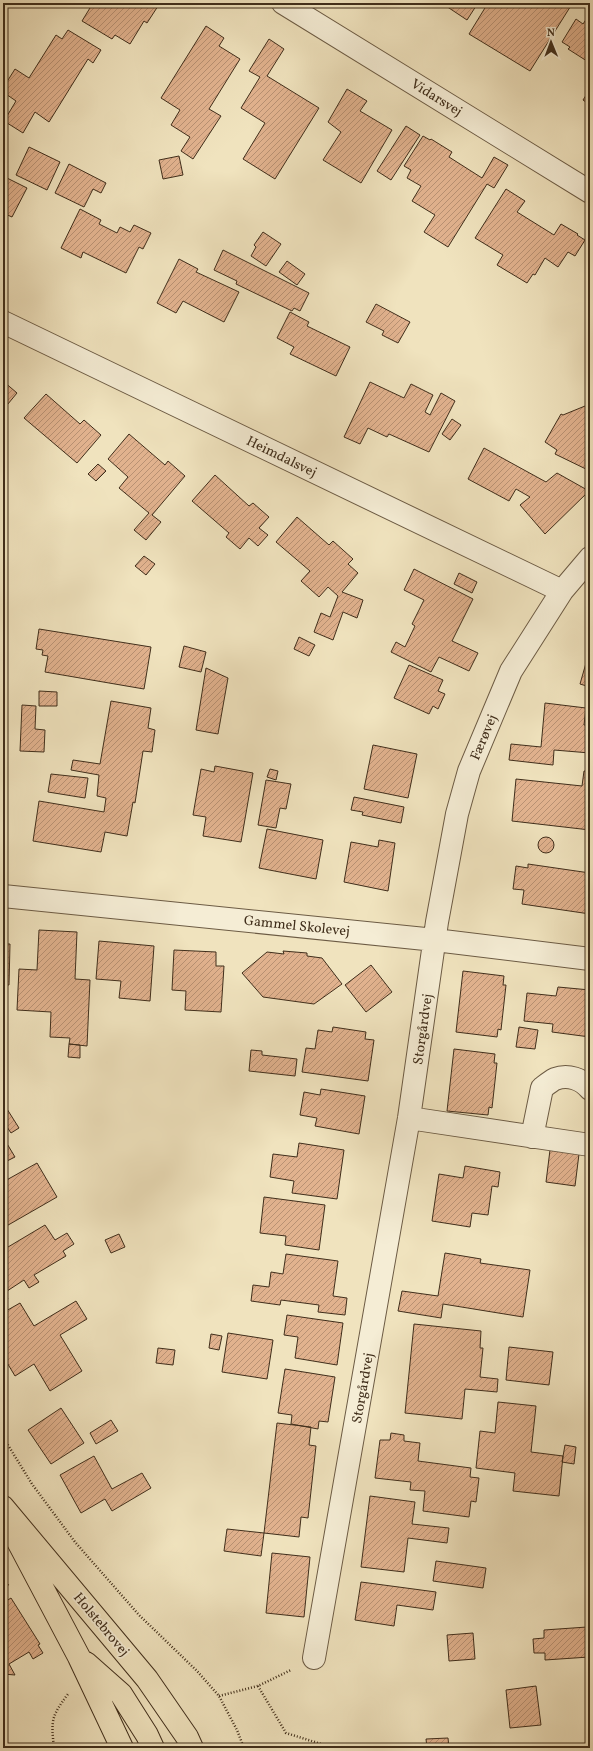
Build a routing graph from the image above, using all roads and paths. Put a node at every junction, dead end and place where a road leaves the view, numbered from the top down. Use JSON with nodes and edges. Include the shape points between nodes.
{"nodes":[{"id":1,"x":283,"y":3,"type":"edge"},
{"id":2,"x":590,"y":192,"type":"edge"},
{"id":3,"x":3,"y":322,"type":"edge"},
{"id":4,"x":590,"y":558,"type":"edge"},
{"id":5,"x":562,"y":591,"type":"junction"},
{"id":6,"x":3,"y":896,"type":"edge"},
{"id":7,"x":435,"y":940,"type":"junction"},
{"id":8,"x":590,"y":959,"type":"edge"},
{"id":9,"x":590,"y":1090,"type":"edge"},
{"id":10,"x":409,"y":1118,"type":"junction"},
{"id":11,"x":532,"y":1137,"type":"junction"},
{"id":12,"x":590,"y":1145,"type":"edge"},
{"id":13,"x":3,"y":1437,"type":"edge"},
{"id":14,"x":3,"y":1507,"type":"edge"},
{"id":15,"x":3,"y":1513,"type":"edge"},
{"id":16,"x":79,"y":1657,"type":"junction"},
{"id":17,"x":314,"y":1658,"type":"joint"},
{"id":18,"x":258,"y":1686,"type":"junction"},
{"id":19,"x":70,"y":1690,"type":"dead end"},
{"id":20,"x":219,"y":1696,"type":"junction"},
{"id":21,"x":54,"y":1748,"type":"edge"},
{"id":22,"x":122,"y":1748,"type":"edge"},
{"id":23,"x":153,"y":1748,"type":"edge"},
{"id":24,"x":192,"y":1748,"type":"edge"},
{"id":25,"x":244,"y":1748,"type":"edge"},
{"id":26,"x":334,"y":1748,"type":"edge"}],
"edges":[{"from":1,"to":2,"type":"street","name":"Vidarsvej"},
{"from":3,"to":5,"type":"street","name":"Heimdalsvej"},
{"from":4,"to":5,"type":"street","name":"Færøvej"},
{"from":5,"to":7,"type":"street","name":"Færøvej","via":[[511,671],[469,771],[457,814]]},
{"from":6,"to":7,"type":"street","name":"Gammel Skolevej"},
{"from":7,"to":8,"type":"street","name":"Gammel Skolevej"},
{"from":7,"to":10,"type":"street","name":"Storgårdvej"},
{"from":9,"to":11,"type":"street","via":[[585,1083],[570,1077],[555,1079],[542,1088]]},
{"from":10,"to":11,"type":"street"},
{"from":10,"to":17,"type":"street","name":"Storgårdvej"},
{"from":11,"to":12,"type":"street"},
{"from":13,"to":20,"type":"path","via":[[32,1484],[75,1542],[140,1615]]},
{"from":14,"to":24,"type":"main road","name":"Holstebrovej","via":[[147,1679]]},
{"from":15,"to":16,"type":"main road","name":"Holstebrovej"},
{"from":16,"to":22,"type":"main road","name":"Holstebrovej"},
{"from":16,"to":23,"type":"main road","via":[[121,1694],[148,1735]]},
{"from":17,"to":18,"type":"path"},
{"from":18,"to":20,"type":"path"},
{"from":18,"to":26,"type":"path","via":[[286,1733]]},
{"from":19,"to":21,"type":"path","via":[[55,1711],[52,1720]]},
{"from":20,"to":25,"type":"path"}]}
